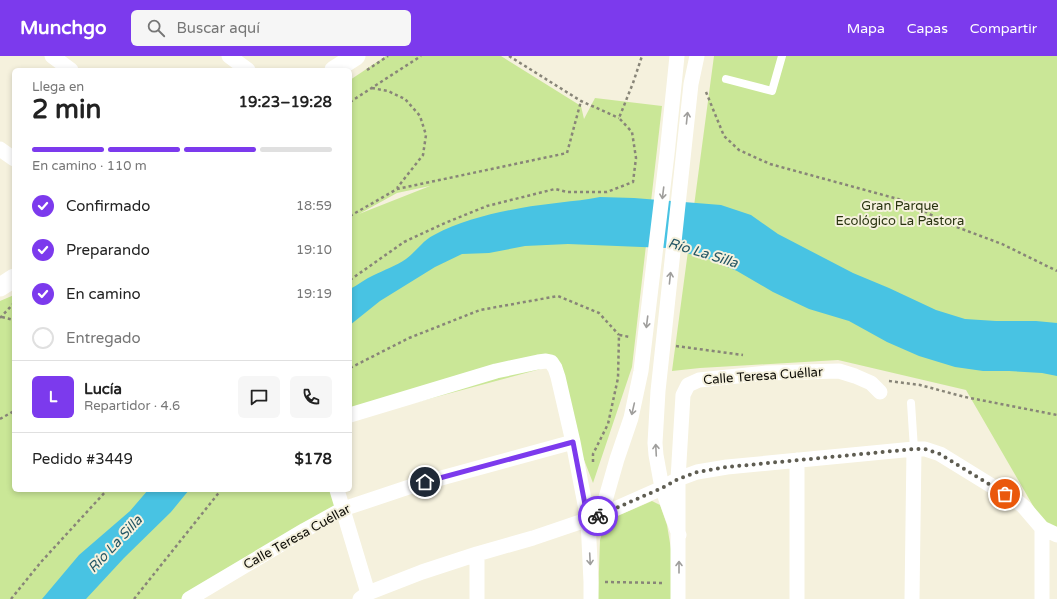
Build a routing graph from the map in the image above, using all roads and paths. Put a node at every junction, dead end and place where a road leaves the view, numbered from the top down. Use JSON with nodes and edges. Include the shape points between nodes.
{"nodes":[{"id":1,"x":52,"y":56,"type":"edge"},
{"id":2,"x":229,"y":56,"type":"edge"},
{"id":3,"x":388,"y":56,"type":"edge"},
{"id":4,"x":421,"y":56,"type":"edge"},
{"id":5,"x":509,"y":56,"type":"edge"},
{"id":6,"x":642,"y":56,"type":"edge"},
{"id":7,"x":677,"y":56,"type":"edge"},
{"id":8,"x":697,"y":56,"type":"edge"},
{"id":9,"x":782,"y":56,"type":"edge"},
{"id":10,"x":359,"y":64,"type":"edge"},
{"id":11,"x":68,"y":68,"type":"edge"},
{"id":12,"x":245,"y":68,"type":"edge"},
{"id":13,"x":342,"y":68,"type":"edge"},
{"id":14,"x":726,"y":79,"type":"dead end"},
{"id":15,"x":372,"y":88,"type":"junction"},
{"id":16,"x":704,"y":88,"type":"dead end"},
{"id":17,"x":352,"y":101,"type":"edge"},
{"id":18,"x":581,"y":101,"type":"junction"},
{"id":19,"x":618,"y":118,"type":"junction"},
{"id":20,"x":0,"y":149,"type":"edge"},
{"id":21,"x":12,"y":158,"type":"edge"},
{"id":22,"x":397,"y":189,"type":"junction"},
{"id":23,"x":352,"y":215,"type":"edge"},
{"id":24,"x":1057,"y":271,"type":"edge"},
{"id":25,"x":352,"y":279,"type":"edge"},
{"id":26,"x":12,"y":305,"type":"edge"},
{"id":27,"x":1,"y":317,"type":"edge"},
{"id":28,"x":12,"y":320,"type":"edge"},
{"id":29,"x":619,"y":335,"type":"dead end"},
{"id":30,"x":352,"y":367,"type":"edge"},
{"id":31,"x":882,"y":386,"type":"joint"},
{"id":32,"x":911,"y":403,"type":"dead end"},
{"id":33,"x":12,"y":412,"type":"edge"},
{"id":34,"x":352,"y":414,"type":"edge"},
{"id":35,"x":1057,"y":415,"type":"edge"},
{"id":36,"x":0,"y":419,"type":"edge"},
{"id":37,"x":573,"y":442,"type":"junction"},
{"id":38,"x":914,"y":449,"type":"junction"},
{"id":39,"x":797,"y":460,"type":"junction"},
{"id":40,"x":678,"y":479,"type":"junction"},
{"id":41,"x":662,"y":488,"type":"junction"},
{"id":42,"x":105,"y":492,"type":"edge"},
{"id":43,"x":219,"y":492,"type":"edge"},
{"id":44,"x":338,"y":492,"type":"edge"},
{"id":45,"x":343,"y":509,"type":"junction"},
{"id":46,"x":594,"y":518,"type":"junction"},
{"id":47,"x":1042,"y":528,"type":"junction"},
{"id":48,"x":679,"y":534,"type":"junction"},
{"id":49,"x":1057,"y":534,"type":"edge"},
{"id":50,"x":477,"y":554,"type":"junction"},
{"id":51,"x":591,"y":582,"type":"junction"},
{"id":52,"x":671,"y":583,"type":"dead end"},
{"id":53,"x":364,"y":596,"type":"edge"},
{"id":54,"x":11,"y":599,"type":"edge"},
{"id":55,"x":134,"y":599,"type":"edge"},
{"id":56,"x":189,"y":599,"type":"edge"},
{"id":57,"x":477,"y":599,"type":"edge"},
{"id":58,"x":591,"y":599,"type":"edge"},
{"id":59,"x":678,"y":599,"type":"edge"},
{"id":60,"x":797,"y":599,"type":"edge"},
{"id":61,"x":912,"y":599,"type":"edge"},
{"id":62,"x":1042,"y":599,"type":"edge"}],
"edges":[{"from":1,"to":11,"type":"street"},
{"from":2,"to":12,"type":"street"},
{"from":3,"to":10,"type":"path"},
{"from":4,"to":15,"type":"path"},
{"from":5,"to":18,"type":"path"},
{"from":6,"to":19,"type":"path"},
{"from":7,"to":46,"type":"street","one_way":true,"via":[[641,371],[631,418]]},
{"from":41,"to":8,"type":"street","one_way":true,"via":[[655,443],[660,372],[691,84]]},
{"from":9,"to":14,"type":"lane","via":[[772,91]]},
{"from":10,"to":13,"type":"street"},
{"from":15,"to":17,"type":"path"},
{"from":15,"to":22,"type":"path","via":[[388,91],[405,99],[420,116],[426,135],[423,155]]},
{"from":16,"to":24,"type":"path","via":[[724,136],[739,150],[770,164],[898,199],[946,223],[1002,244]]},
{"from":18,"to":19,"type":"path"},
{"from":18,"to":22,"type":"path","via":[[567,153]]},
{"from":19,"to":25,"type":"path","via":[[632,132],[636,158],[633,182],[607,192],[566,192],[555,189],[487,206],[404,242]]},
{"from":20,"to":21,"type":"street"},
{"from":22,"to":23,"type":"path"},
{"from":26,"to":27,"type":"path"},
{"from":27,"to":28,"type":"path"},
{"from":29,"to":30,"type":"path","via":[[599,313],[558,296],[480,310],[409,338]]},
{"from":31,"to":35,"type":"path","via":[[920,385],[965,397]]},
{"from":31,"to":40,"type":"street","name":"Calle Teresa Cuéllar","via":[[839,371],[766,374],[694,381],[688,385],[683,395]]},
{"from":32,"to":38,"type":"lane"},
{"from":33,"to":36,"type":"path"},
{"from":34,"to":37,"type":"street","via":[[496,371],[546,361],[551,362],[556,368]]},
{"from":37,"to":45,"type":"street","name":"Calle Teresa Cuéllar","via":[[412,486]]},
{"from":37,"to":46,"type":"street"},
{"from":38,"to":39,"type":"street"},
{"from":38,"to":47,"type":"street","via":[[925,449],[940,454],[1018,502]]},
{"from":38,"to":61,"type":"street"},
{"from":39,"to":40,"type":"street","via":[[727,467],[697,472]]},
{"from":39,"to":60,"type":"street"},
{"from":40,"to":41,"type":"street"},
{"from":40,"to":48,"type":"street","name":"Calle Teresa Cuéllar"},
{"from":41,"to":46,"type":"street"},
{"from":41,"to":48,"type":"street"},
{"from":42,"to":54,"type":"path"},
{"from":43,"to":55,"type":"path"},
{"from":44,"to":45,"type":"street"},
{"from":45,"to":53,"type":"street"},
{"from":45,"to":56,"type":"street","name":"Calle Teresa Cuéllar"},
{"from":46,"to":50,"type":"street"},
{"from":46,"to":51,"type":"street","one_way":true},
{"from":47,"to":49,"type":"street"},
{"from":47,"to":62,"type":"street"},
{"from":59,"to":48,"type":"street","name":"Calle Teresa Cuéllar","one_way":true},
{"from":50,"to":53,"type":"street","via":[[422,572]]},
{"from":50,"to":57,"type":"street"},
{"from":51,"to":52,"type":"path"},
{"from":51,"to":58,"type":"street"}]}
